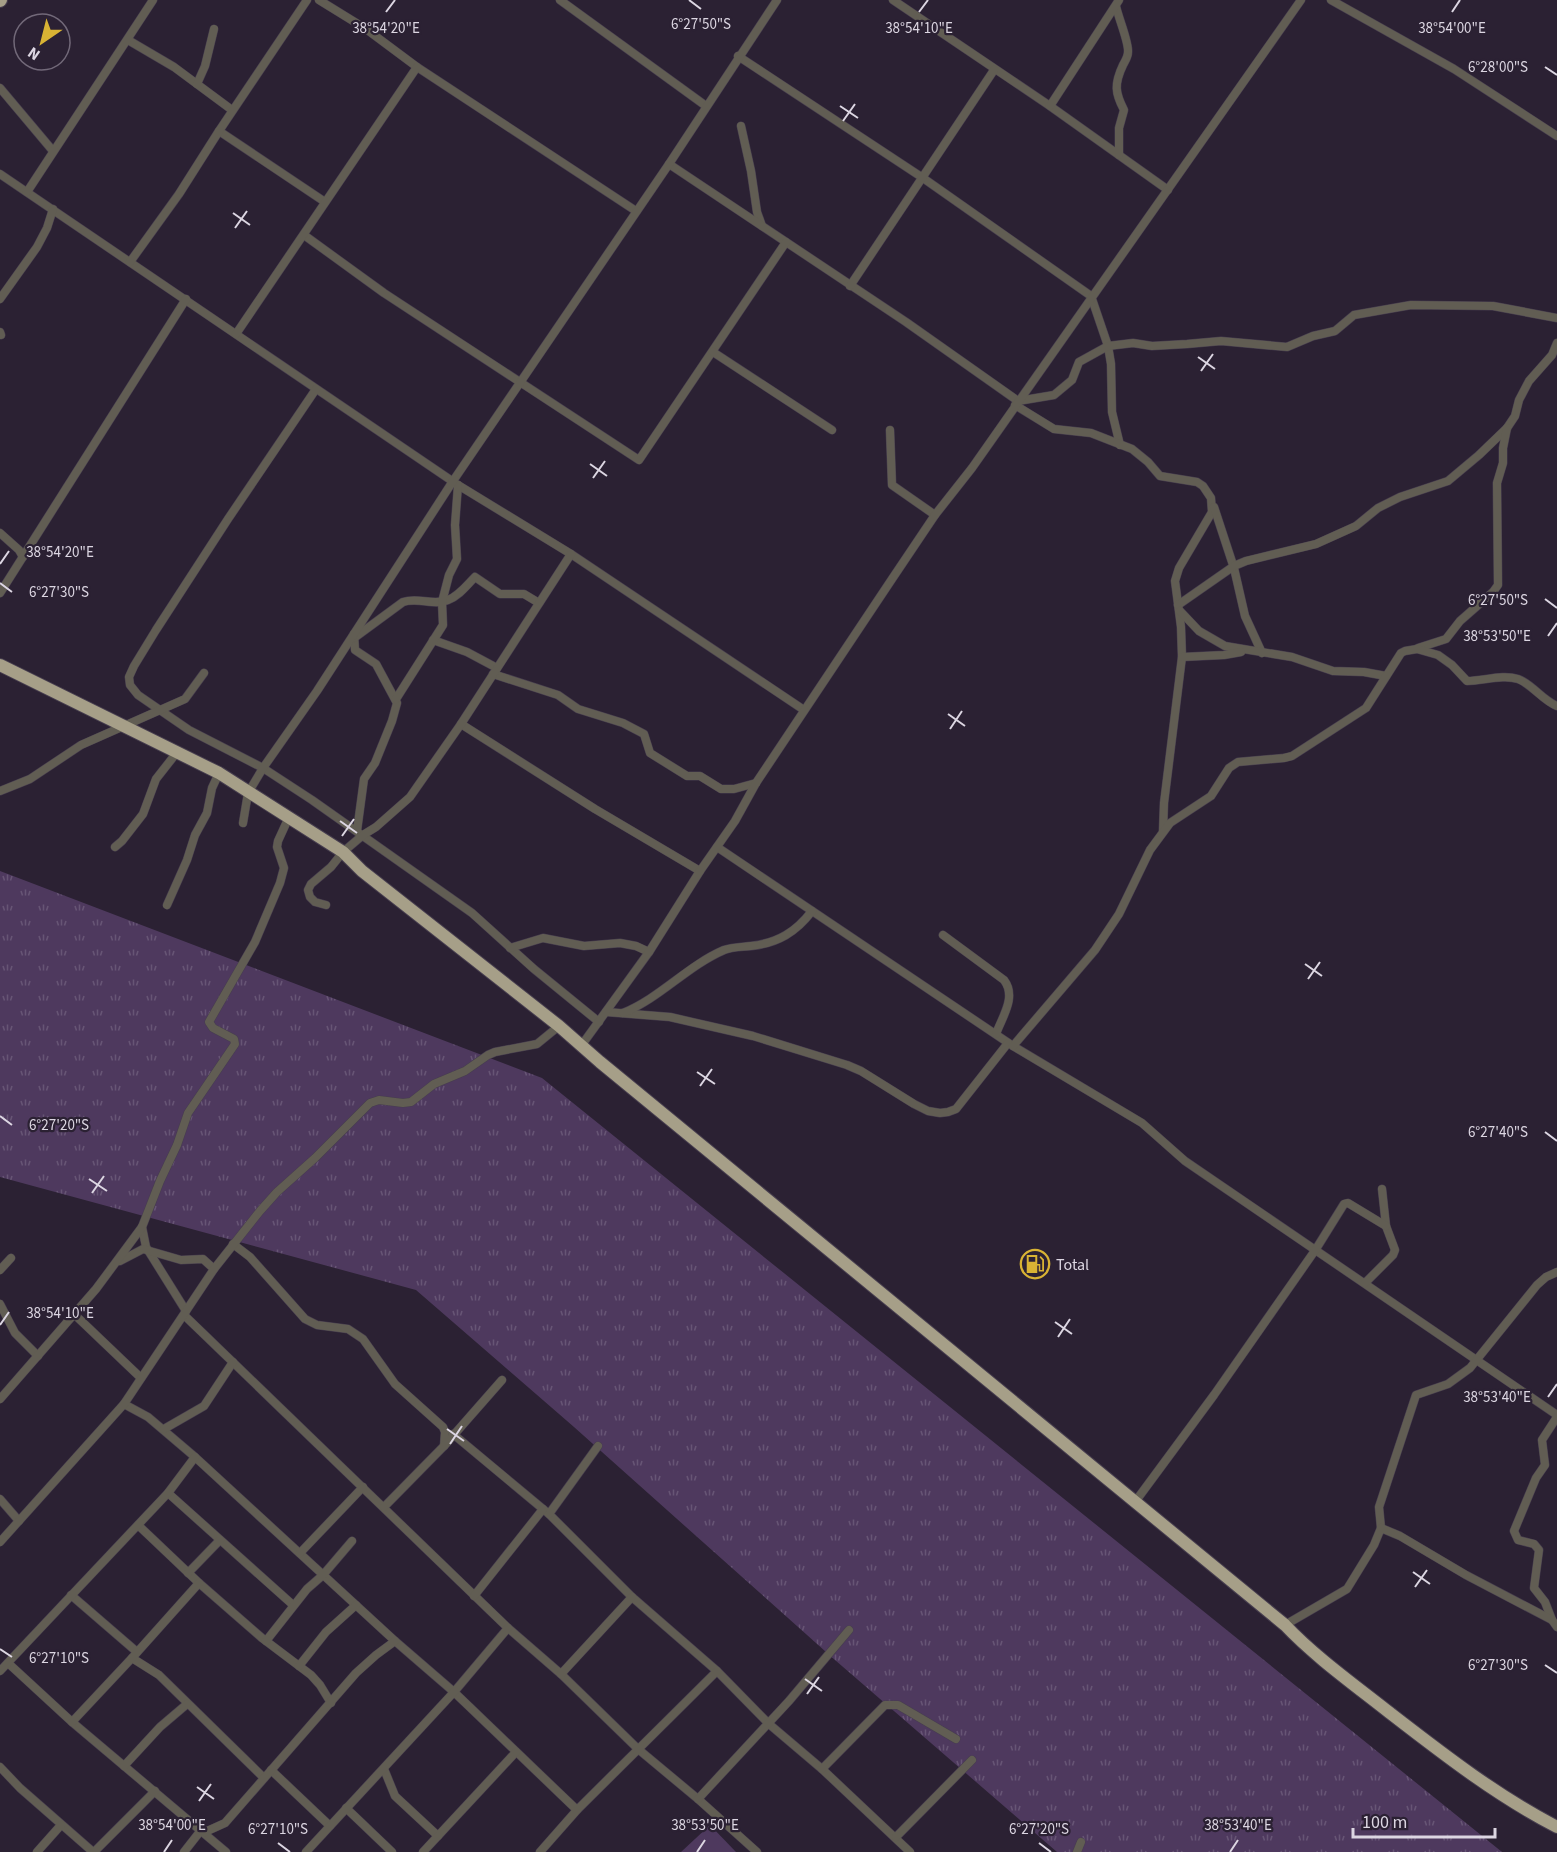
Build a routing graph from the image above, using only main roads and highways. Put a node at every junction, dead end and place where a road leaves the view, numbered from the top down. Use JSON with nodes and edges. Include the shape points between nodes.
{"nodes":[{"id":1,"x":0,"y":665,"type":"edge"},
{"id":2,"x":1557,"y":1827,"type":"edge"}],
"edges":[{"from":1,"to":2,"type":"highway","via":[[219,773],[343,852],[1370,1697],[1450,1759]]}]}
